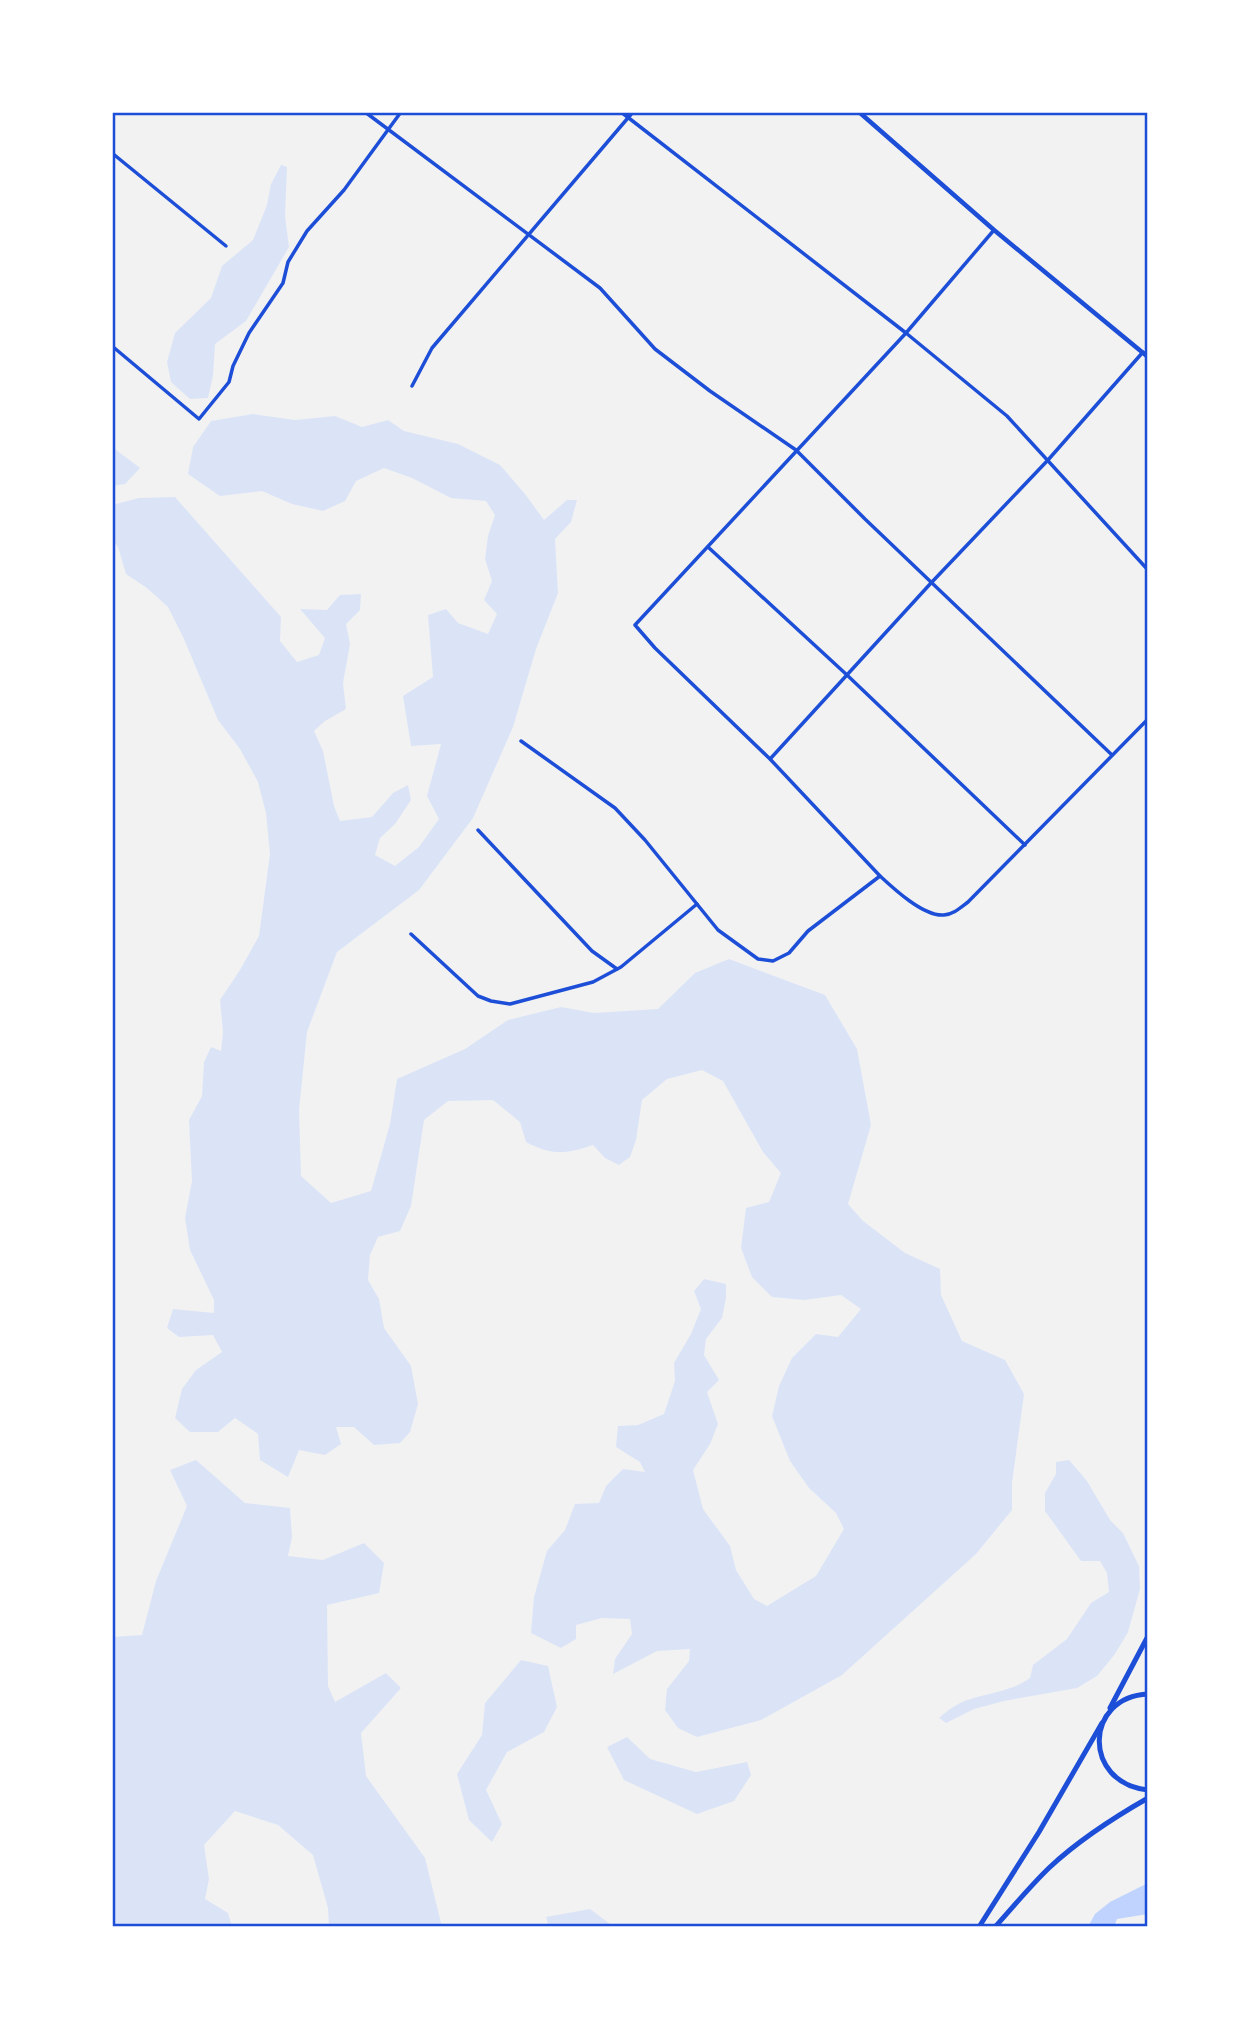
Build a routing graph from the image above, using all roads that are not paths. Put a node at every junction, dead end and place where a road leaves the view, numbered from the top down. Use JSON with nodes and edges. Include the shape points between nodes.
{"nodes":[{"id":1,"x":365,"y":112,"type":"edge"},
{"id":2,"x":401,"y":112,"type":"edge"},
{"id":3,"x":621,"y":112,"type":"edge"},
{"id":4,"x":633,"y":112,"type":"edge"},
{"id":5,"x":859,"y":112,"type":"edge"},
{"id":6,"x":628,"y":118,"type":"junction"},
{"id":7,"x":387,"y":129,"type":"junction"},
{"id":8,"x":112,"y":153,"type":"edge"},
{"id":9,"x":993,"y":230,"type":"junction"},
{"id":10,"x":528,"y":235,"type":"junction"},
{"id":11,"x":226,"y":247,"type":"dead end"},
{"id":12,"x":906,"y":333,"type":"junction"},
{"id":13,"x":112,"y":346,"type":"edge"},
{"id":14,"x":1143,"y":352,"type":"junction"},
{"id":15,"x":1148,"y":357,"type":"edge"},
{"id":16,"x":412,"y":386,"type":"dead end"},
{"id":17,"x":796,"y":450,"type":"junction"},
{"id":18,"x":1048,"y":460,"type":"junction"},
{"id":19,"x":708,"y":547,"type":"junction"},
{"id":20,"x":1148,"y":570,"type":"edge"},
{"id":21,"x":932,"y":583,"type":"junction"},
{"id":22,"x":847,"y":675,"type":"junction"},
{"id":23,"x":1148,"y":719,"type":"edge"},
{"id":24,"x":521,"y":741,"type":"dead end"},
{"id":25,"x":1112,"y":755,"type":"junction"},
{"id":26,"x":770,"y":759,"type":"junction"},
{"id":27,"x":478,"y":830,"type":"dead end"},
{"id":28,"x":1025,"y":845,"type":"junction"},
{"id":29,"x":880,"y":876,"type":"junction"},
{"id":30,"x":697,"y":904,"type":"junction"},
{"id":31,"x":411,"y":934,"type":"dead end"},
{"id":32,"x":617,"y":969,"type":"junction"},
{"id":33,"x":1148,"y":1636,"type":"edge"},
{"id":34,"x":1148,"y":1694,"type":"edge"},
{"id":35,"x":1108,"y":1713,"type":"junction"},
{"id":36,"x":1102,"y":1723,"type":"junction"},
{"id":37,"x":1148,"y":1790,"type":"edge"},
{"id":38,"x":1148,"y":1798,"type":"edge"},
{"id":39,"x":979,"y":1927,"type":"edge"},
{"id":40,"x":995,"y":1927,"type":"edge"}],
"edges":[{"from":1,"to":7,"type":"street"},
{"from":2,"to":7,"type":"street"},
{"from":3,"to":6,"type":"street"},
{"from":4,"to":6,"type":"street"},
{"from":5,"to":9,"type":"street"},
{"from":6,"to":10,"type":"street"},
{"from":6,"to":12,"type":"street"},
{"from":7,"to":10,"type":"street"},
{"from":7,"to":13,"type":"street","via":[[344,190],[307,231],[288,262],[283,283],[249,333],[229,382],[199,419]]},
{"from":8,"to":11,"type":"street"},
{"from":9,"to":12,"type":"street"},
{"from":9,"to":14,"type":"street"},
{"from":10,"to":16,"type":"street","via":[[432,348]]},
{"from":10,"to":17,"type":"street","via":[[600,288],[655,349]]},
{"from":12,"to":17,"type":"street"},
{"from":12,"to":18,"type":"street","via":[[1007,416]]},
{"from":14,"to":15,"type":"street"},
{"from":14,"to":18,"type":"street"},
{"from":17,"to":19,"type":"street"},
{"from":17,"to":21,"type":"street"},
{"from":18,"to":20,"type":"street"},
{"from":18,"to":21,"type":"street"},
{"from":19,"to":22,"type":"street"},
{"from":19,"to":26,"type":"street","via":[[635,625]]},
{"from":21,"to":22,"type":"street"},
{"from":21,"to":25,"type":"street"},
{"from":22,"to":26,"type":"street"},
{"from":22,"to":28,"type":"street"},
{"from":23,"to":25,"type":"street"},
{"from":24,"to":30,"type":"street","via":[[615,808]]},
{"from":25,"to":28,"type":"street"},
{"from":26,"to":29,"type":"street"},
{"from":27,"to":32,"type":"street","via":[[592,951]]},
{"from":28,"to":29,"type":"street","via":[[961,907],[943,915],[931,915]]},
{"from":29,"to":30,"type":"street","via":[[808,931],[789,953],[773,961],[758,959],[718,930]]},
{"from":30,"to":32,"type":"street"},
{"from":31,"to":32,"type":"street","via":[[478,996],[491,1001],[510,1004],[549,995],[593,982]]},
{"from":33,"to":35,"type":"main road"},
{"from":34,"to":35,"type":"main road","via":[[1132,1696]]},
{"from":35,"to":36,"type":"main road"},
{"from":36,"to":37,"type":"main road","via":[[1100,1751],[1111,1774],[1132,1788]]},
{"from":36,"to":39,"type":"main road"},
{"from":38,"to":40,"type":"main road","via":[[1078,1843]]}]}
